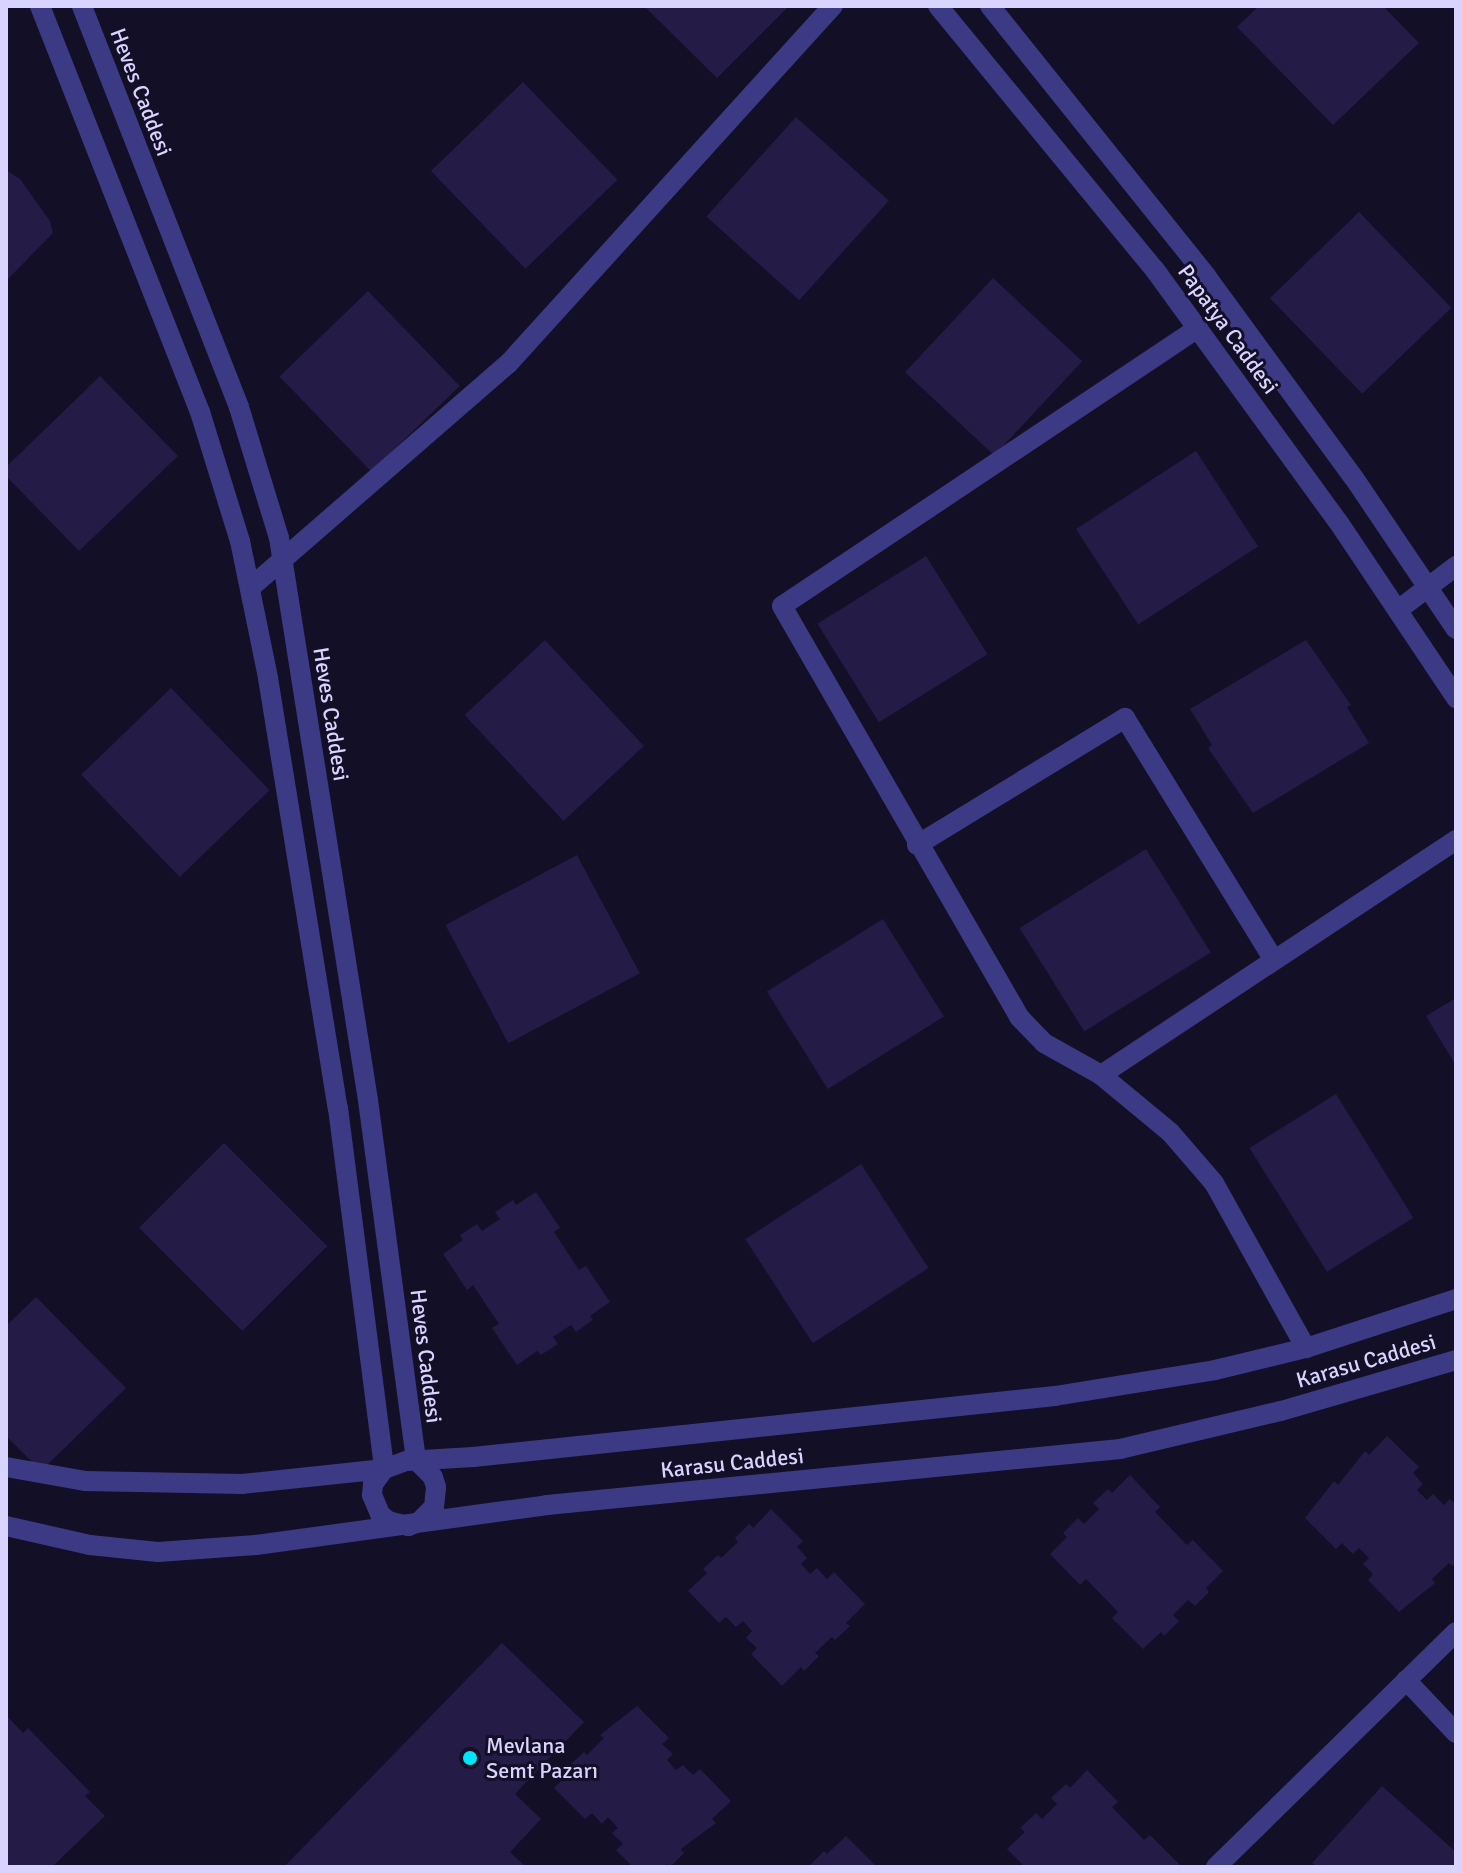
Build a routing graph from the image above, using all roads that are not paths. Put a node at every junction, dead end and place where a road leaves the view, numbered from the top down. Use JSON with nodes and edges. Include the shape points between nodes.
{"nodes":[{"id":1,"x":40,"y":6,"type":"edge"},
{"id":2,"x":82,"y":6,"type":"edge"},
{"id":3,"x":833,"y":6,"type":"edge"},
{"id":4,"x":938,"y":6,"type":"edge"},
{"id":5,"x":990,"y":6,"type":"edge"},
{"id":6,"x":1198,"y":328,"type":"junction"},
{"id":7,"x":283,"y":560,"type":"junction"},
{"id":8,"x":1456,"y":566,"type":"edge"},
{"id":9,"x":250,"y":588,"type":"junction"},
{"id":10,"x":1428,"y":588,"type":"junction"},
{"id":11,"x":1398,"y":610,"type":"junction"},
{"id":12,"x":1456,"y":629,"type":"edge"},
{"id":13,"x":1456,"y":698,"type":"edge"},
{"id":14,"x":1456,"y":840,"type":"edge"},
{"id":15,"x":917,"y":845,"type":"junction"},
{"id":16,"x":1273,"y":959,"type":"junction"},
{"id":17,"x":1101,"y":1075,"type":"junction"},
{"id":18,"x":1456,"y":1299,"type":"edge"},
{"id":19,"x":1306,"y":1348,"type":"junction"},
{"id":20,"x":1456,"y":1360,"type":"edge"},
{"id":21,"x":416,"y":1460,"type":"junction"},
{"id":22,"x":6,"y":1467,"type":"edge"},
{"id":23,"x":384,"y":1469,"type":"junction"},
{"id":24,"x":6,"y":1526,"type":"edge"},
{"id":25,"x":408,"y":1526,"type":"junction"},
{"id":26,"x":1456,"y":1632,"type":"edge"},
{"id":27,"x":1406,"y":1680,"type":"junction"},
{"id":28,"x":1456,"y":1733,"type":"edge"},
{"id":29,"x":1216,"y":1867,"type":"edge"}],
"edges":[{"from":1,"to":9,"type":"street","via":[[200,412]]},
{"from":2,"to":7,"type":"street","name":"Heves Caddesi","via":[[239,407]]},
{"from":3,"to":7,"type":"street","via":[[508,364]]},
{"from":4,"to":6,"type":"street","name":"Papatya Caddesi"},
{"from":5,"to":10,"type":"street","name":"Papatya Caddesi","via":[[1206,276]]},
{"from":6,"to":11,"type":"street","name":"Papatya Caddesi"},
{"from":6,"to":15,"type":"street","via":[[782,606]]},
{"from":7,"to":9,"type":"street"},
{"from":7,"to":21,"type":"street","name":"Heves Caddesi","via":[[368,1100]]},
{"from":8,"to":10,"type":"street"},
{"from":9,"to":23,"type":"street","via":[[311,927]]},
{"from":10,"to":11,"type":"street"},
{"from":10,"to":12,"type":"street","name":"Papatya Caddesi"},
{"from":11,"to":13,"type":"street","name":"Papatya Caddesi"},
{"from":14,"to":16,"type":"street"},
{"from":15,"to":16,"type":"street","via":[[1125,718]]},
{"from":15,"to":17,"type":"street","via":[[1019,1017],[1044,1043]]},
{"from":16,"to":17,"type":"street"},
{"from":17,"to":19,"type":"street","via":[[1170,1132],[1214,1183]]},
{"from":18,"to":19,"type":"street","name":"Karasu Caddesi"},
{"from":19,"to":21,"type":"street","name":"Karasu Caddesi","via":[[1202,1373],[1055,1396]]},
{"from":20,"to":25,"type":"street","name":"Karasu Caddesi","via":[[1281,1411],[1120,1449],[532,1507]]},
{"from":21,"to":23,"type":"street","name":"Karasu Caddesi"},
{"from":21,"to":25,"type":"street","via":[[433,1477],[437,1497],[427,1516]]},
{"from":22,"to":23,"type":"street","name":"Karasu Caddesi","via":[[85,1481],[185,1485]]},
{"from":23,"to":25,"type":"street","via":[[373,1484],[375,1505],[388,1521]]},
{"from":24,"to":25,"type":"street","name":"Karasu Caddesi","via":[[90,1545],[158,1552]]},
{"from":26,"to":27,"type":"street"},
{"from":27,"to":28,"type":"street"},
{"from":27,"to":29,"type":"street"}]}
